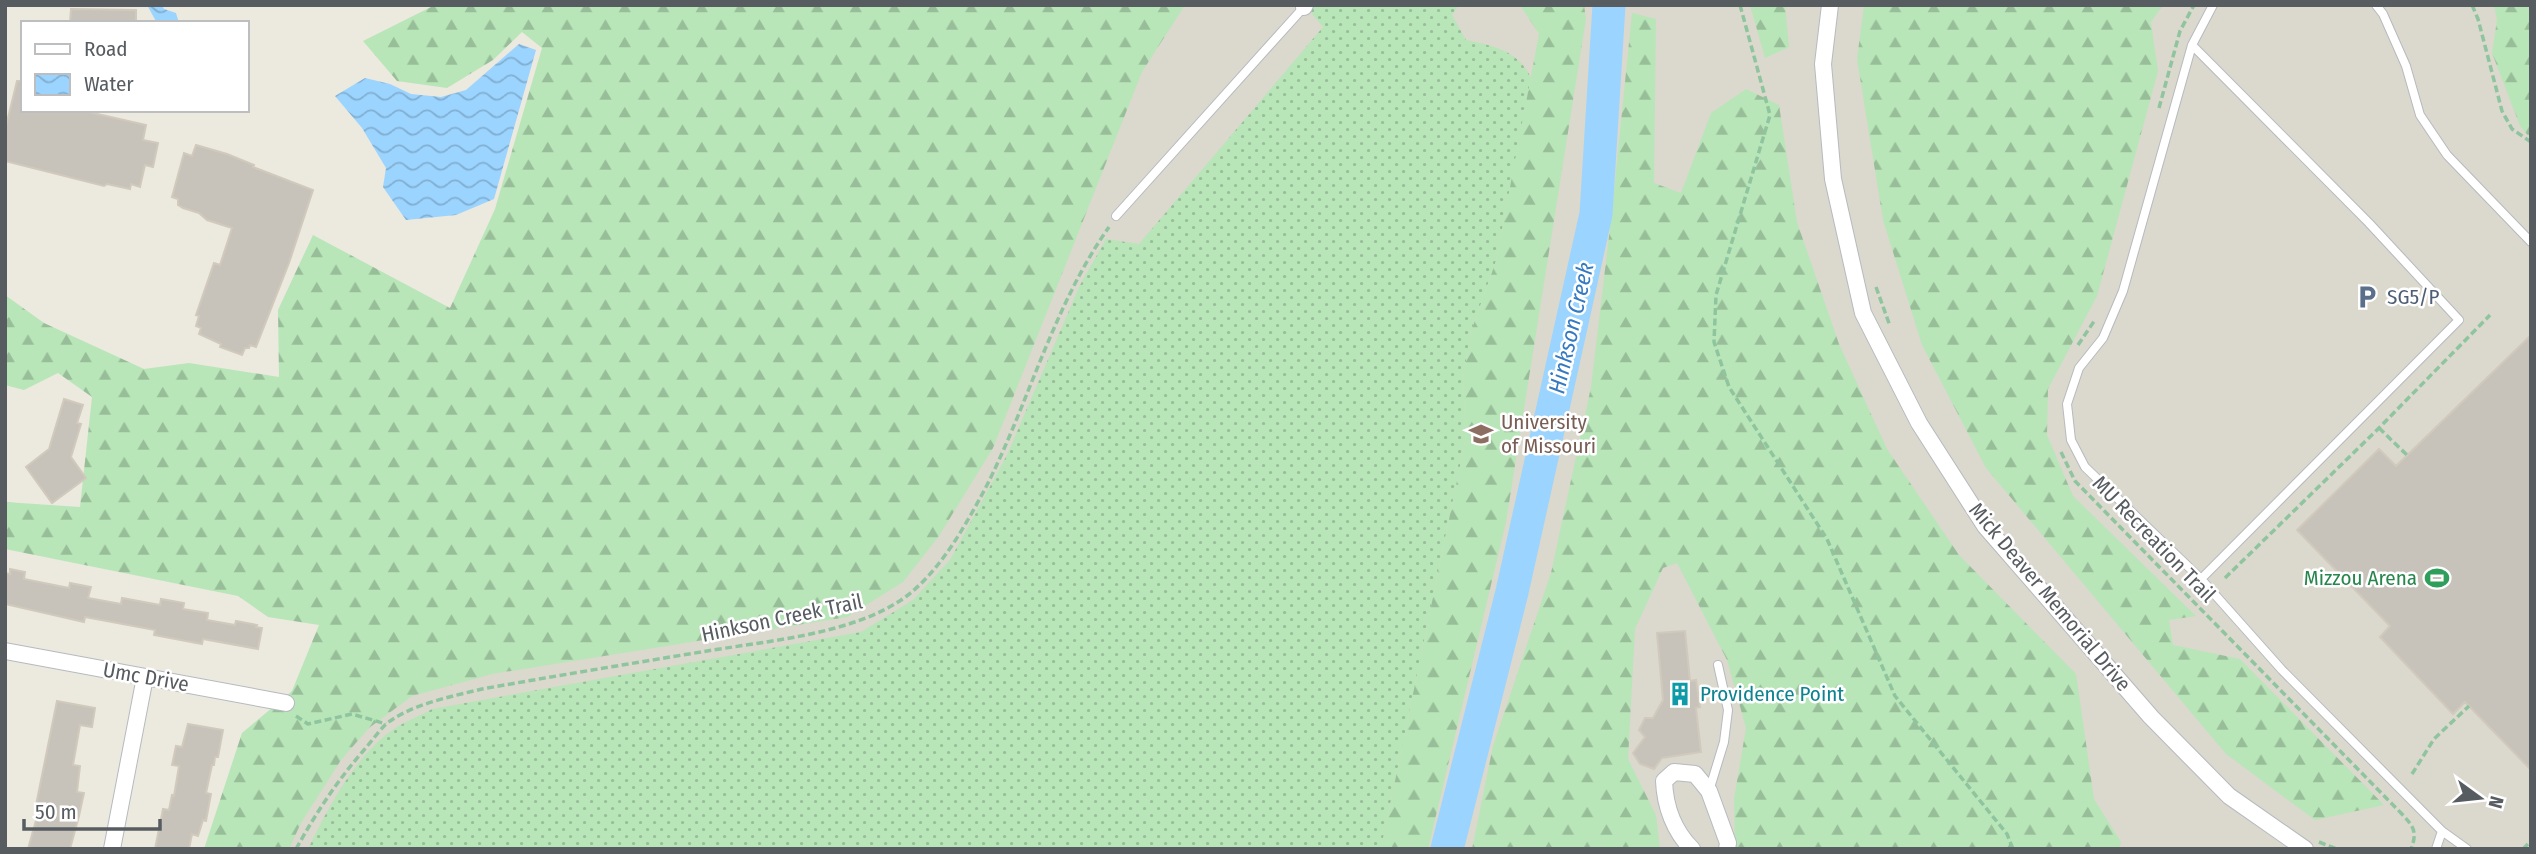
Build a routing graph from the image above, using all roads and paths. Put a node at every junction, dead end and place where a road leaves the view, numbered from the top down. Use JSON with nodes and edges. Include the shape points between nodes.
{"nodes":[{"id":1,"x":1740,"y":5,"type":"edge"},
{"id":2,"x":1830,"y":5,"type":"edge"},
{"id":3,"x":2194,"y":5,"type":"edge"},
{"id":4,"x":2213,"y":5,"type":"edge"},
{"id":5,"x":2376,"y":5,"type":"edge"},
{"id":6,"x":2472,"y":5,"type":"edge"},
{"id":7,"x":1305,"y":6,"type":"edge"},
{"id":8,"x":2192,"y":46,"type":"junction"},
{"id":9,"x":2158,"y":110,"type":"dead end"},
{"id":10,"x":2531,"y":142,"type":"edge"},
{"id":11,"x":1116,"y":216,"type":"joint"},
{"id":12,"x":2529,"y":240,"type":"edge"},
{"id":13,"x":1872,"y":278,"type":"dead end"},
{"id":14,"x":2490,"y":315,"type":"dead end"},
{"id":15,"x":2095,"y":318,"type":"dead end"},
{"id":16,"x":1891,"y":328,"type":"dead end"},
{"id":17,"x":2077,"y":348,"type":"dead end"},
{"id":18,"x":2365,"y":415,"type":"junction"},
{"id":19,"x":2379,"y":428,"type":"junction"},
{"id":20,"x":2060,"y":450,"type":"dead end"},
{"id":21,"x":2407,"y":456,"type":"dead end"},
{"id":22,"x":2225,"y":578,"type":"dead end"},
{"id":23,"x":2202,"y":579,"type":"junction"},
{"id":24,"x":5,"y":651,"type":"edge"},
{"id":25,"x":1718,"y":665,"type":"dead end"},
{"id":26,"x":145,"y":677,"type":"junction"},
{"id":27,"x":286,"y":703,"type":"joint"},
{"id":28,"x":2469,"y":706,"type":"dead end"},
{"id":29,"x":386,"y":724,"type":"junction"},
{"id":30,"x":2412,"y":774,"type":"dead end"},
{"id":31,"x":1709,"y":791,"type":"junction"},
{"id":32,"x":2442,"y":831,"type":"junction"},
{"id":33,"x":2531,"y":841,"type":"edge"},
{"id":34,"x":2308,"y":843,"type":"edge"},
{"id":35,"x":112,"y":849,"type":"edge"},
{"id":36,"x":296,"y":849,"type":"edge"},
{"id":37,"x":1692,"y":849,"type":"edge"},
{"id":38,"x":1727,"y":849,"type":"edge"},
{"id":39,"x":2013,"y":849,"type":"edge"},
{"id":40,"x":2337,"y":849,"type":"edge"},
{"id":41,"x":2411,"y":849,"type":"edge"},
{"id":42,"x":2436,"y":849,"type":"edge"},
{"id":43,"x":2467,"y":849,"type":"edge"},
{"id":44,"x":2523,"y":849,"type":"edge"}],
"edges":[{"from":1,"to":39,"type":"path","via":[[1770,115],[1716,295],[1714,342],[1729,387],[1827,538],[1895,696],[2007,834]]},
{"from":2,"to":34,"type":"street","name":"Mick Deaver Memorial Drive","via":[[1823,64],[1833,178],[1863,313],[1919,422],[1985,526],[2151,717],[2229,796]]},
{"from":3,"to":9,"type":"path","via":[[2179,31]]},
{"from":4,"to":8,"type":"lane"},
{"from":5,"to":12,"type":"lane","via":[[2406,66],[2420,115],[2447,155]]},
{"from":6,"to":10,"type":"path","via":[[2502,111],[2512,130]]},
{"from":7,"to":11,"type":"lane"},
{"from":8,"to":18,"type":"lane","via":[[2459,320]]},
{"from":8,"to":23,"type":"lane","via":[[2123,290],[2103,338],[2079,368],[2067,404],[2071,440],[2085,467]]},
{"from":11,"to":29,"type":"path","name":"Hinkson Creek Trail","via":[[1069,292],[984,490],[944,556],[908,595],[856,622],[482,689],[436,701]]},
{"from":13,"to":16,"type":"path"},
{"from":14,"to":19,"type":"path"},
{"from":15,"to":17,"type":"path"},
{"from":18,"to":19,"type":"path"},
{"from":18,"to":23,"type":"lane"},
{"from":19,"to":21,"type":"path"},
{"from":19,"to":22,"type":"path"},
{"from":20,"to":41,"type":"path","name":"MU Recreation Trail","via":[[2075,481],[2412,826],[2415,838]]},
{"from":23,"to":32,"type":"lane","via":[[2282,670]]},
{"from":24,"to":26,"type":"street","name":"Umc Drive"},
{"from":25,"to":31,"type":"lane","via":[[1728,710]]},
{"from":26,"to":27,"type":"street","name":"Umc Drive"},
{"from":26,"to":35,"type":"street"},
{"from":27,"to":29,"type":"path","via":[[308,724],[352,714]]},
{"from":28,"to":30,"type":"path","via":[[2434,739]]},
{"from":29,"to":36,"type":"path","name":"Hinkson Creek Trail","via":[[323,801]]},
{"from":31,"to":37,"type":"street","via":[[1695,774],[1684,771],[1674,772],[1664,781],[1675,828]]},
{"from":31,"to":38,"type":"street"},
{"from":32,"to":42,"type":"lane"},
{"from":32,"to":43,"type":"lane"},
{"from":33,"to":44,"type":"path"},
{"from":34,"to":40,"type":"path"}]}
